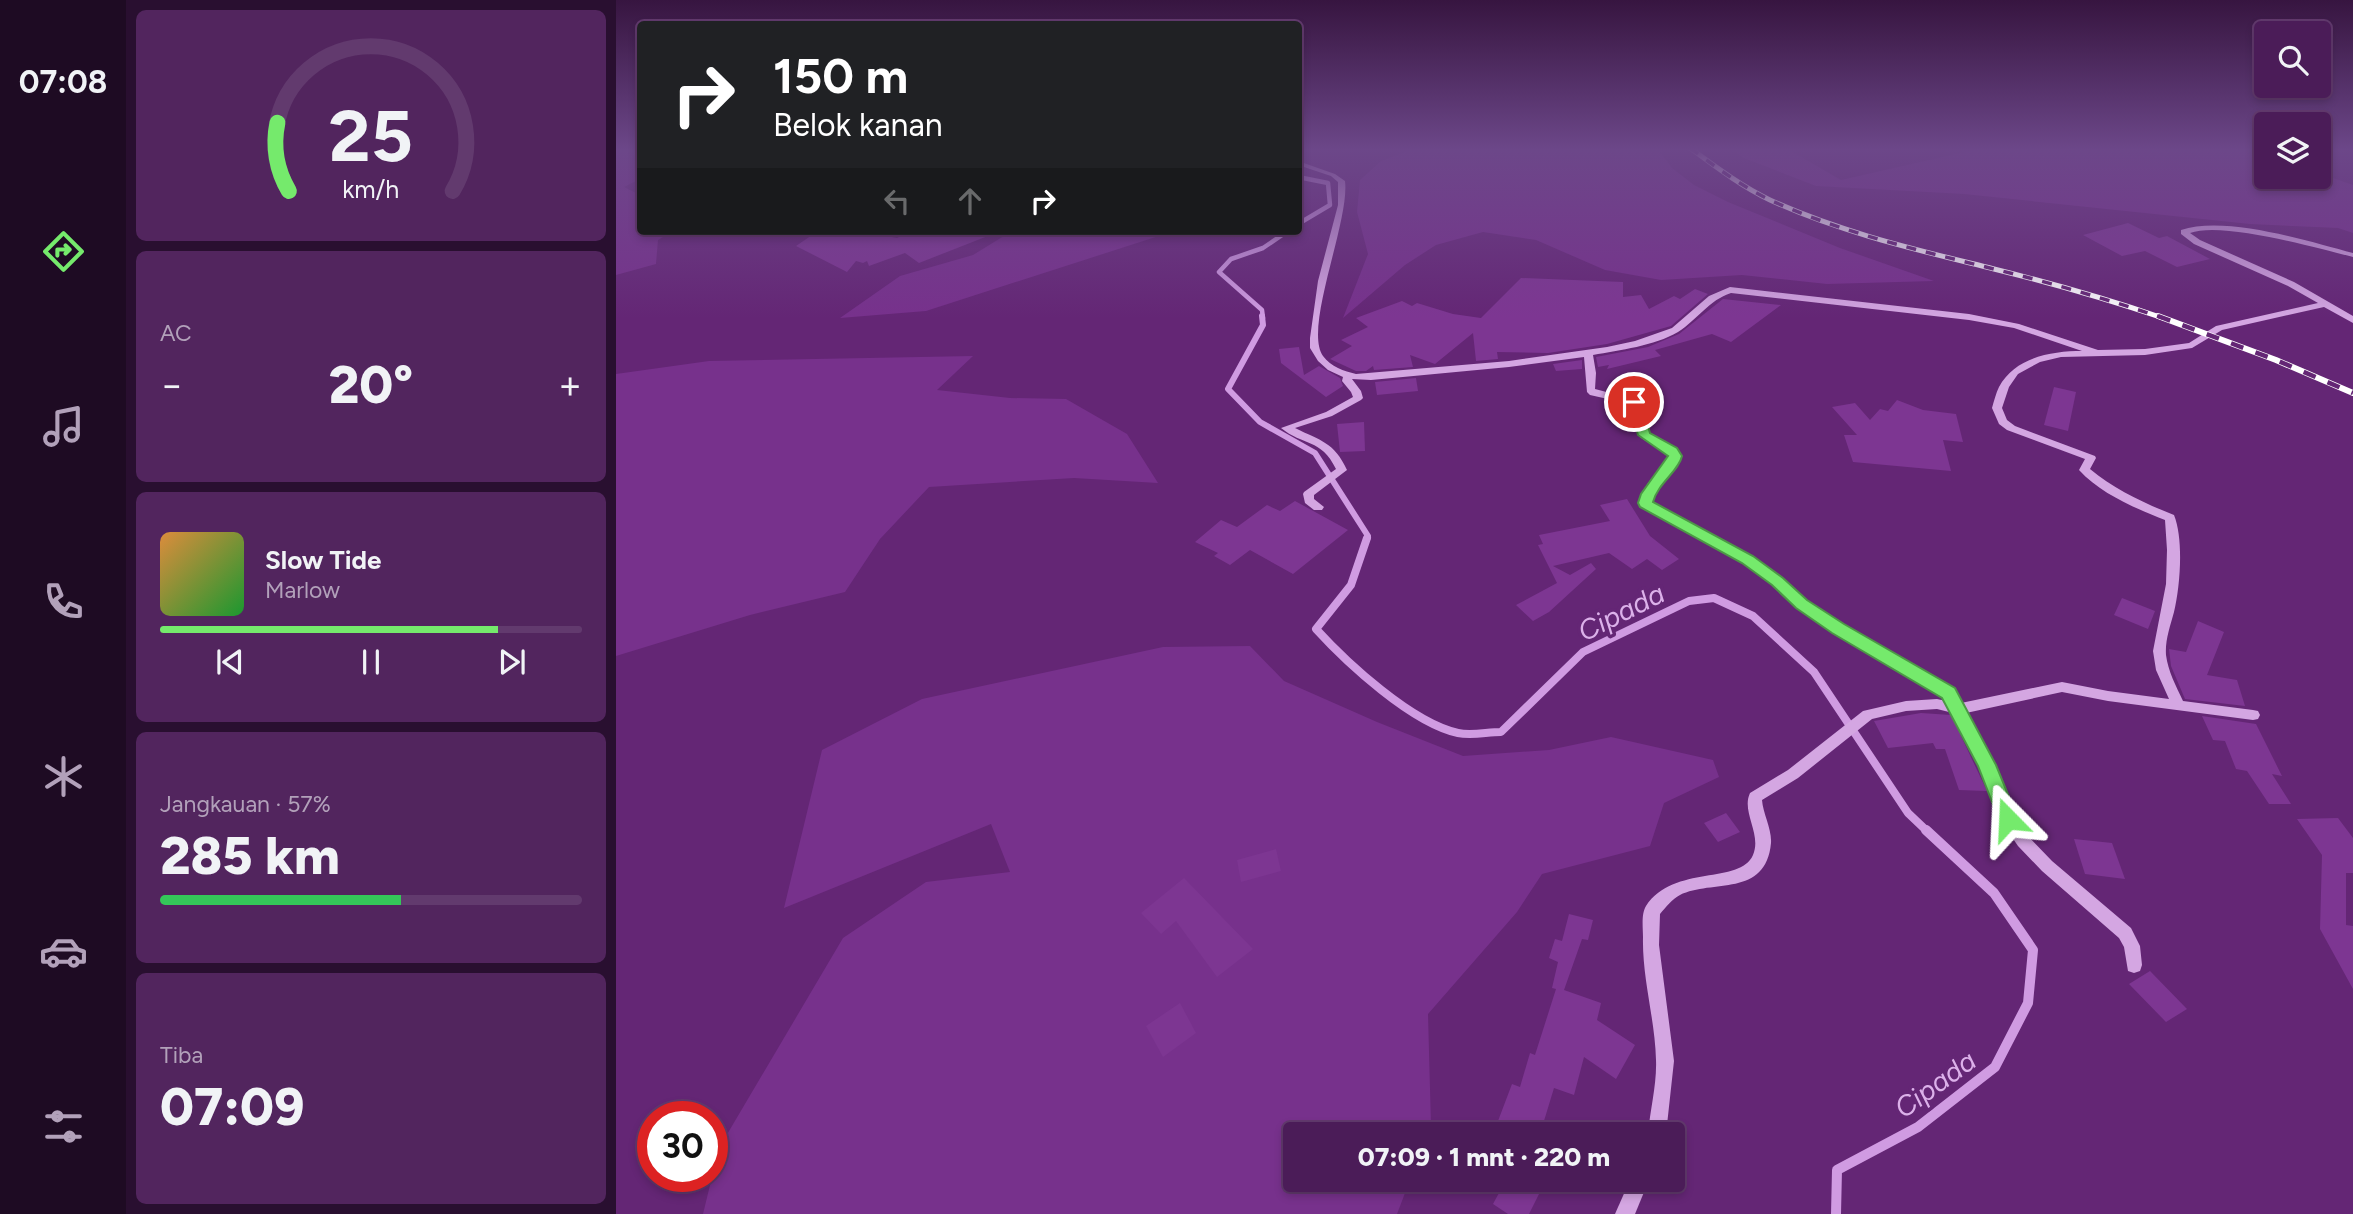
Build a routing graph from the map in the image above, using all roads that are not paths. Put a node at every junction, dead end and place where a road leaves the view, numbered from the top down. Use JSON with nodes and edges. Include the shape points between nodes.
{"nodes":[{"id":1,"x":1342,"y":205,"type":"edge"},
{"id":2,"x":2353,"y":255,"type":"edge"},
{"id":3,"x":2325,"y":304,"type":"junction"},
{"id":4,"x":2353,"y":320,"type":"edge"},
{"id":5,"x":1588,"y":352,"type":"junction"},
{"id":6,"x":2095,"y":352,"type":"junction"},
{"id":7,"x":1348,"y":374,"type":"junction"},
{"id":8,"x":1318,"y":506,"type":"dead end"},
{"id":9,"x":2178,"y":704,"type":"junction"},
{"id":10,"x":1958,"y":709,"type":"junction"},
{"id":11,"x":2253,"y":715,"type":"dead end"},
{"id":12,"x":2134,"y":965,"type":"dead end"},
{"id":13,"x":1658,"y":1122,"type":"edge"},
{"id":14,"x":1634,"y":1192,"type":"edge"},
{"id":15,"x":1625,"y":1214,"type":"edge"}],
"edges":[{"from":1,"to":7,"type":"street","via":[[1329,251],[1315,350],[1325,364]]},
{"from":2,"to":3,"type":"street","via":[[2234,229],[2184,230],[2197,242]]},
{"from":3,"to":4,"type":"street"},
{"from":3,"to":6,"type":"street","via":[[2219,328],[2192,345],[2145,352]]},
{"from":5,"to":6,"type":"street","via":[[1669,333],[1717,293],[1730,290],[1969,317],[2016,326]]},
{"from":5,"to":7,"type":"street","via":[[1467,369],[1372,377]]},
{"from":5,"to":10,"type":"street","via":[[1590,390],[1634,402],[1644,435],[1675,456],[1645,503],[1748,559],[1838,629],[1949,693]]},
{"from":6,"to":9,"type":"street","via":[[2037,360],[2015,372],[1997,408],[2011,428],[2091,458],[2084,470],[2105,488],[2170,518],[2174,544],[2160,659]]},
{"from":7,"to":8,"type":"street","via":[[1347,382],[1358,398],[1329,414],[1286,428],[1325,443],[1339,463],[1341,471],[1308,494],[1309,501]]},
{"from":9,"to":10,"type":"street","via":[[2062,687]]},
{"from":9,"to":11,"type":"street"},
{"from":10,"to":12,"type":"street","via":[[2008,819],[2023,841],[2125,933]]},
{"from":10,"to":13,"type":"street","via":[[1937,704],[1906,706],[1868,715],[1755,797],[1763,846],[1756,865],[1742,876],[1672,890],[1652,911],[1651,945],[1665,1061]]},
{"from":14,"to":15,"type":"street"}]}
